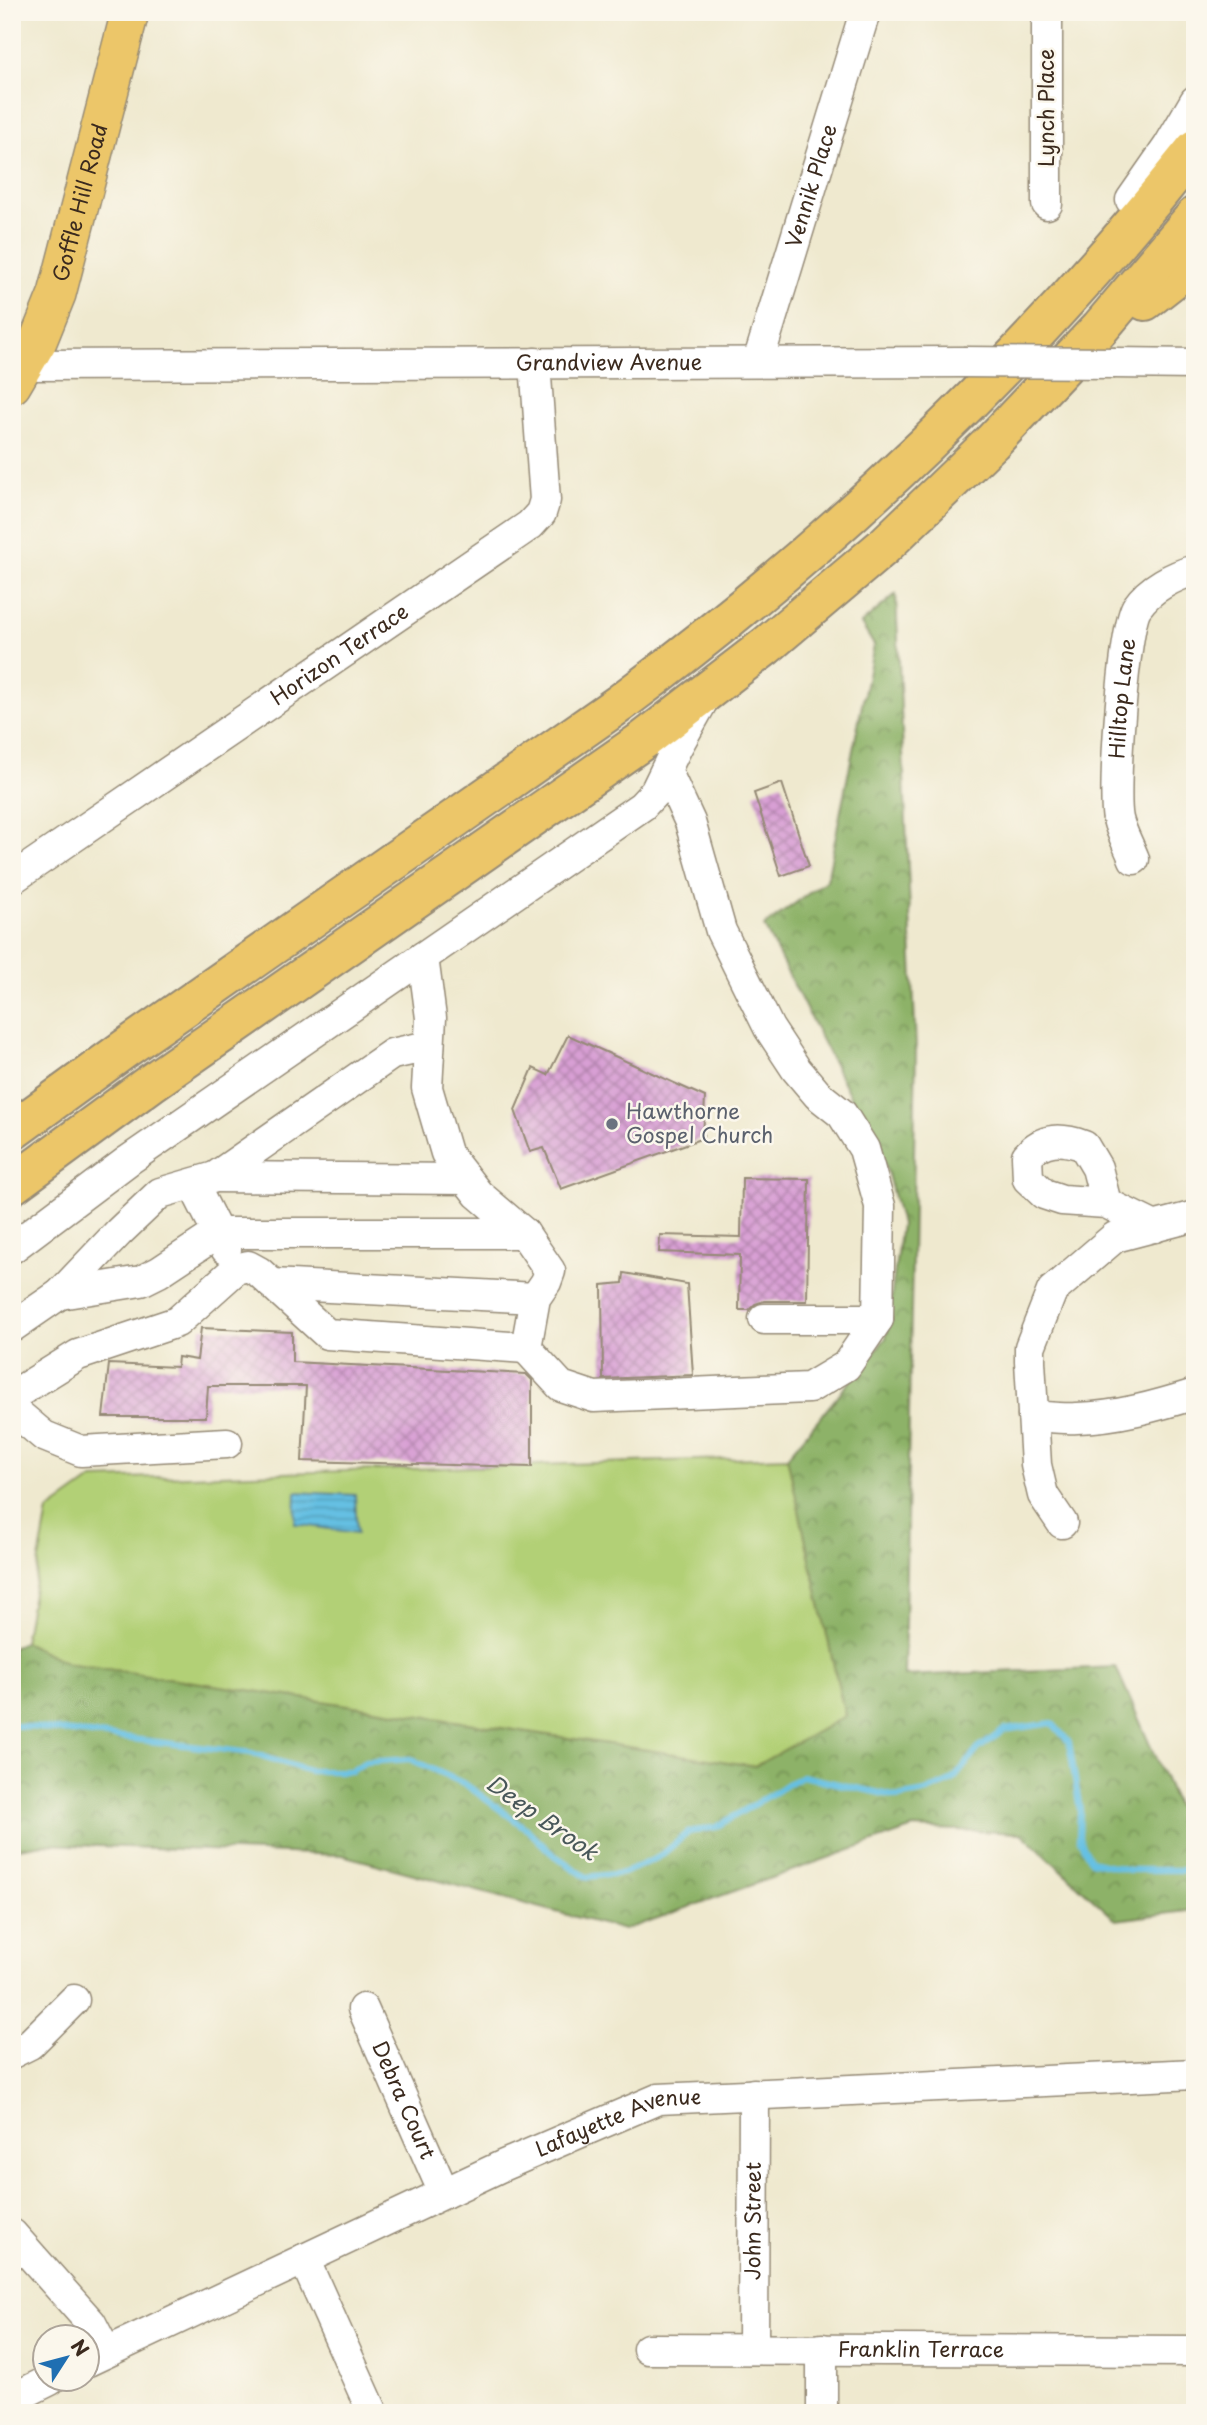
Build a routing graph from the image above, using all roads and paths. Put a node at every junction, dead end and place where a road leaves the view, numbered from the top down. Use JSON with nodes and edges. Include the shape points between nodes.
{"nodes":[{"id":1,"x":130,"y":12,"type":"edge"},
{"id":2,"x":864,"y":12,"type":"edge"},
{"id":3,"x":1047,"y":12,"type":"edge"},
{"id":4,"x":1195,"y":101,"type":"edge"},
{"id":5,"x":1195,"y":149,"type":"edge"},
{"id":6,"x":1046,"y":204,"type":"dead end"},
{"id":7,"x":1195,"y":216,"type":"edge"},
{"id":8,"x":1195,"y":262,"type":"edge"},
{"id":9,"x":1019,"y":353,"type":"junction"},
{"id":10,"x":758,"y":362,"type":"junction"},
{"id":11,"x":535,"y":363,"type":"junction"},
{"id":12,"x":1195,"y":364,"type":"edge"},
{"id":13,"x":19,"y":375,"type":"edge"},
{"id":14,"x":1046,"y":387,"type":"junction"},
{"id":15,"x":1195,"y":570,"type":"edge"},
{"id":16,"x":708,"y":692,"type":"junction"},
{"id":17,"x":666,"y":770,"type":"junction"},
{"id":18,"x":1134,"y":859,"type":"dead end"},
{"id":19,"x":12,"y":879,"type":"edge"},
{"id":20,"x":423,"y":957,"type":"junction"},
{"id":21,"x":429,"y":1046,"type":"junction"},
{"id":22,"x":12,"y":1131,"type":"edge"},
{"id":23,"x":130,"y":1160,"type":"junction"},
{"id":24,"x":466,"y":1179,"type":"junction"},
{"id":25,"x":204,"y":1180,"type":"junction"},
{"id":26,"x":12,"y":1185,"type":"edge"},
{"id":27,"x":159,"y":1194,"type":"junction"},
{"id":28,"x":1106,"y":1203,"type":"dead end"},
{"id":29,"x":1195,"y":1216,"type":"edge"},
{"id":30,"x":1155,"y":1227,"type":"junction"},
{"id":31,"x":218,"y":1233,"type":"junction"},
{"id":32,"x":524,"y":1233,"type":"junction"},
{"id":33,"x":12,"y":1248,"type":"edge"},
{"id":34,"x":236,"y":1269,"type":"junction"},
{"id":35,"x":272,"y":1284,"type":"junction"},
{"id":36,"x":60,"y":1294,"type":"junction"},
{"id":37,"x":535,"y":1298,"type":"junction"},
{"id":38,"x":764,"y":1319,"type":"dead end"},
{"id":39,"x":878,"y":1319,"type":"junction"},
{"id":40,"x":12,"y":1327,"type":"edge"},
{"id":41,"x":526,"y":1348,"type":"junction"},
{"id":42,"x":1195,"y":1394,"type":"edge"},
{"id":43,"x":12,"y":1396,"type":"edge"},
{"id":44,"x":12,"y":1409,"type":"edge"},
{"id":45,"x":1033,"y":1416,"type":"junction"},
{"id":46,"x":227,"y":1443,"type":"dead end"},
{"id":47,"x":1062,"y":1523,"type":"dead end"},
{"id":48,"x":74,"y":2000,"type":"dead end"},
{"id":49,"x":363,"y":2009,"type":"dead end"},
{"id":50,"x":12,"y":2053,"type":"edge"},
{"id":51,"x":1195,"y":2074,"type":"edge"},
{"id":52,"x":754,"y":2094,"type":"junction"},
{"id":53,"x":444,"y":2193,"type":"junction"},
{"id":54,"x":12,"y":2234,"type":"edge"},
{"id":55,"x":304,"y":2259,"type":"junction"},
{"id":56,"x":91,"y":2324,"type":"edge"},
{"id":57,"x":648,"y":2349,"type":"dead end"},
{"id":58,"x":753,"y":2349,"type":"junction"},
{"id":59,"x":822,"y":2349,"type":"junction"},
{"id":60,"x":1195,"y":2351,"type":"edge"},
{"id":61,"x":102,"y":2354,"type":"edge"},
{"id":62,"x":32,"y":2388,"type":"edge"},
{"id":63,"x":12,"y":2399,"type":"edge"},
{"id":64,"x":373,"y":2413,"type":"edge"},
{"id":65,"x":822,"y":2413,"type":"edge"}],
"edges":[{"from":1,"to":13,"type":"main road","name":"Goffle Hill Road","via":[[57,294]]},
{"from":2,"to":10,"type":"street","name":"Vennik Place"},
{"from":3,"to":6,"type":"street","name":"Lynch Place"},
{"from":4,"to":9,"type":"street","via":[[1152,172]]},
{"from":5,"to":9,"type":"highway"},
{"from":7,"to":14,"type":"highway"},
{"from":8,"to":14,"type":"highway"},
{"from":9,"to":22,"type":"highway","via":[[853,514],[677,661]]},
{"from":10,"to":11,"type":"street","name":"Grandview Avenue"},
{"from":10,"to":12,"type":"street","name":"Grandview Avenue","bridge":true},
{"from":11,"to":13,"type":"street","name":"Grandview Avenue"},
{"from":11,"to":19,"type":"street","name":"Horizon Terrace","via":[[545,500],[530,525]]},
{"from":14,"to":16,"type":"highway","via":[[883,547]]},
{"from":15,"to":18,"type":"street","name":"Hilltop Lane","via":[[1149,594],[1136,608],[1130,625],[1117,791],[1118,819]]},
{"from":16,"to":17,"type":"street"},
{"from":16,"to":26,"type":"highway"},
{"from":17,"to":20,"type":"street","via":[[642,806]]},
{"from":17,"to":39,"type":"street","via":[[690,822],[720,931],[769,1028],[818,1095],[842,1114],[864,1149],[880,1206]]},
{"from":20,"to":21,"type":"street"},
{"from":20,"to":23,"type":"street"},
{"from":21,"to":24,"type":"street","via":[[427,1088],[446,1153]]},
{"from":21,"to":25,"type":"street","via":[[392,1054]]},
{"from":23,"to":27,"type":"street"},
{"from":23,"to":33,"type":"street"},
{"from":24,"to":25,"type":"street"},
{"from":24,"to":32,"type":"street","via":[[478,1195]]},
{"from":25,"to":27,"type":"street"},
{"from":25,"to":31,"type":"street"},
{"from":27,"to":36,"type":"street"},
{"from":28,"to":30,"type":"street"},
{"from":29,"to":30,"type":"street"},
{"from":30,"to":45,"type":"street","via":[[1115,1237],[1052,1291],[1030,1347]]},
{"from":31,"to":32,"type":"street"},
{"from":31,"to":34,"type":"street"},
{"from":31,"to":36,"type":"street","via":[[141,1281]]},
{"from":32,"to":37,"type":"street","via":[[550,1271]]},
{"from":34,"to":35,"type":"street","via":[[248,1266]]},
{"from":34,"to":43,"type":"street","via":[[177,1322],[78,1355]]},
{"from":35,"to":37,"type":"street"},
{"from":35,"to":41,"type":"street","via":[[327,1334]]},
{"from":36,"to":40,"type":"street"},
{"from":37,"to":41,"type":"street"},
{"from":38,"to":39,"type":"street"},
{"from":39,"to":41,"type":"street","via":[[846,1366],[809,1388],[594,1398],[561,1386]]},
{"from":42,"to":45,"type":"street","via":[[1120,1413],[1077,1418]]},
{"from":44,"to":46,"type":"street","via":[[44,1436],[81,1451]]},
{"from":45,"to":47,"type":"street","via":[[1043,1495]]},
{"from":48,"to":50,"type":"street","via":[[30,2044]]},
{"from":49,"to":53,"type":"street","name":"Debra Court"},
{"from":51,"to":52,"type":"street","name":"Lafayette Avenue"},
{"from":52,"to":53,"type":"street","name":"Lafayette Avenue","via":[[658,2099]]},
{"from":52,"to":58,"type":"street","name":"John Street"},
{"from":53,"to":55,"type":"street","name":"Lafayette Avenue"},
{"from":54,"to":56,"type":"street"},
{"from":55,"to":61,"type":"street","name":"Lafayette Avenue"},
{"from":55,"to":64,"type":"street"},
{"from":57,"to":58,"type":"street","name":"Franklin Terrace"},
{"from":58,"to":59,"type":"street","name":"Franklin Terrace"},
{"from":59,"to":60,"type":"street","name":"Franklin Terrace"},
{"from":59,"to":65,"type":"street"},
{"from":62,"to":63,"type":"street"}]}
